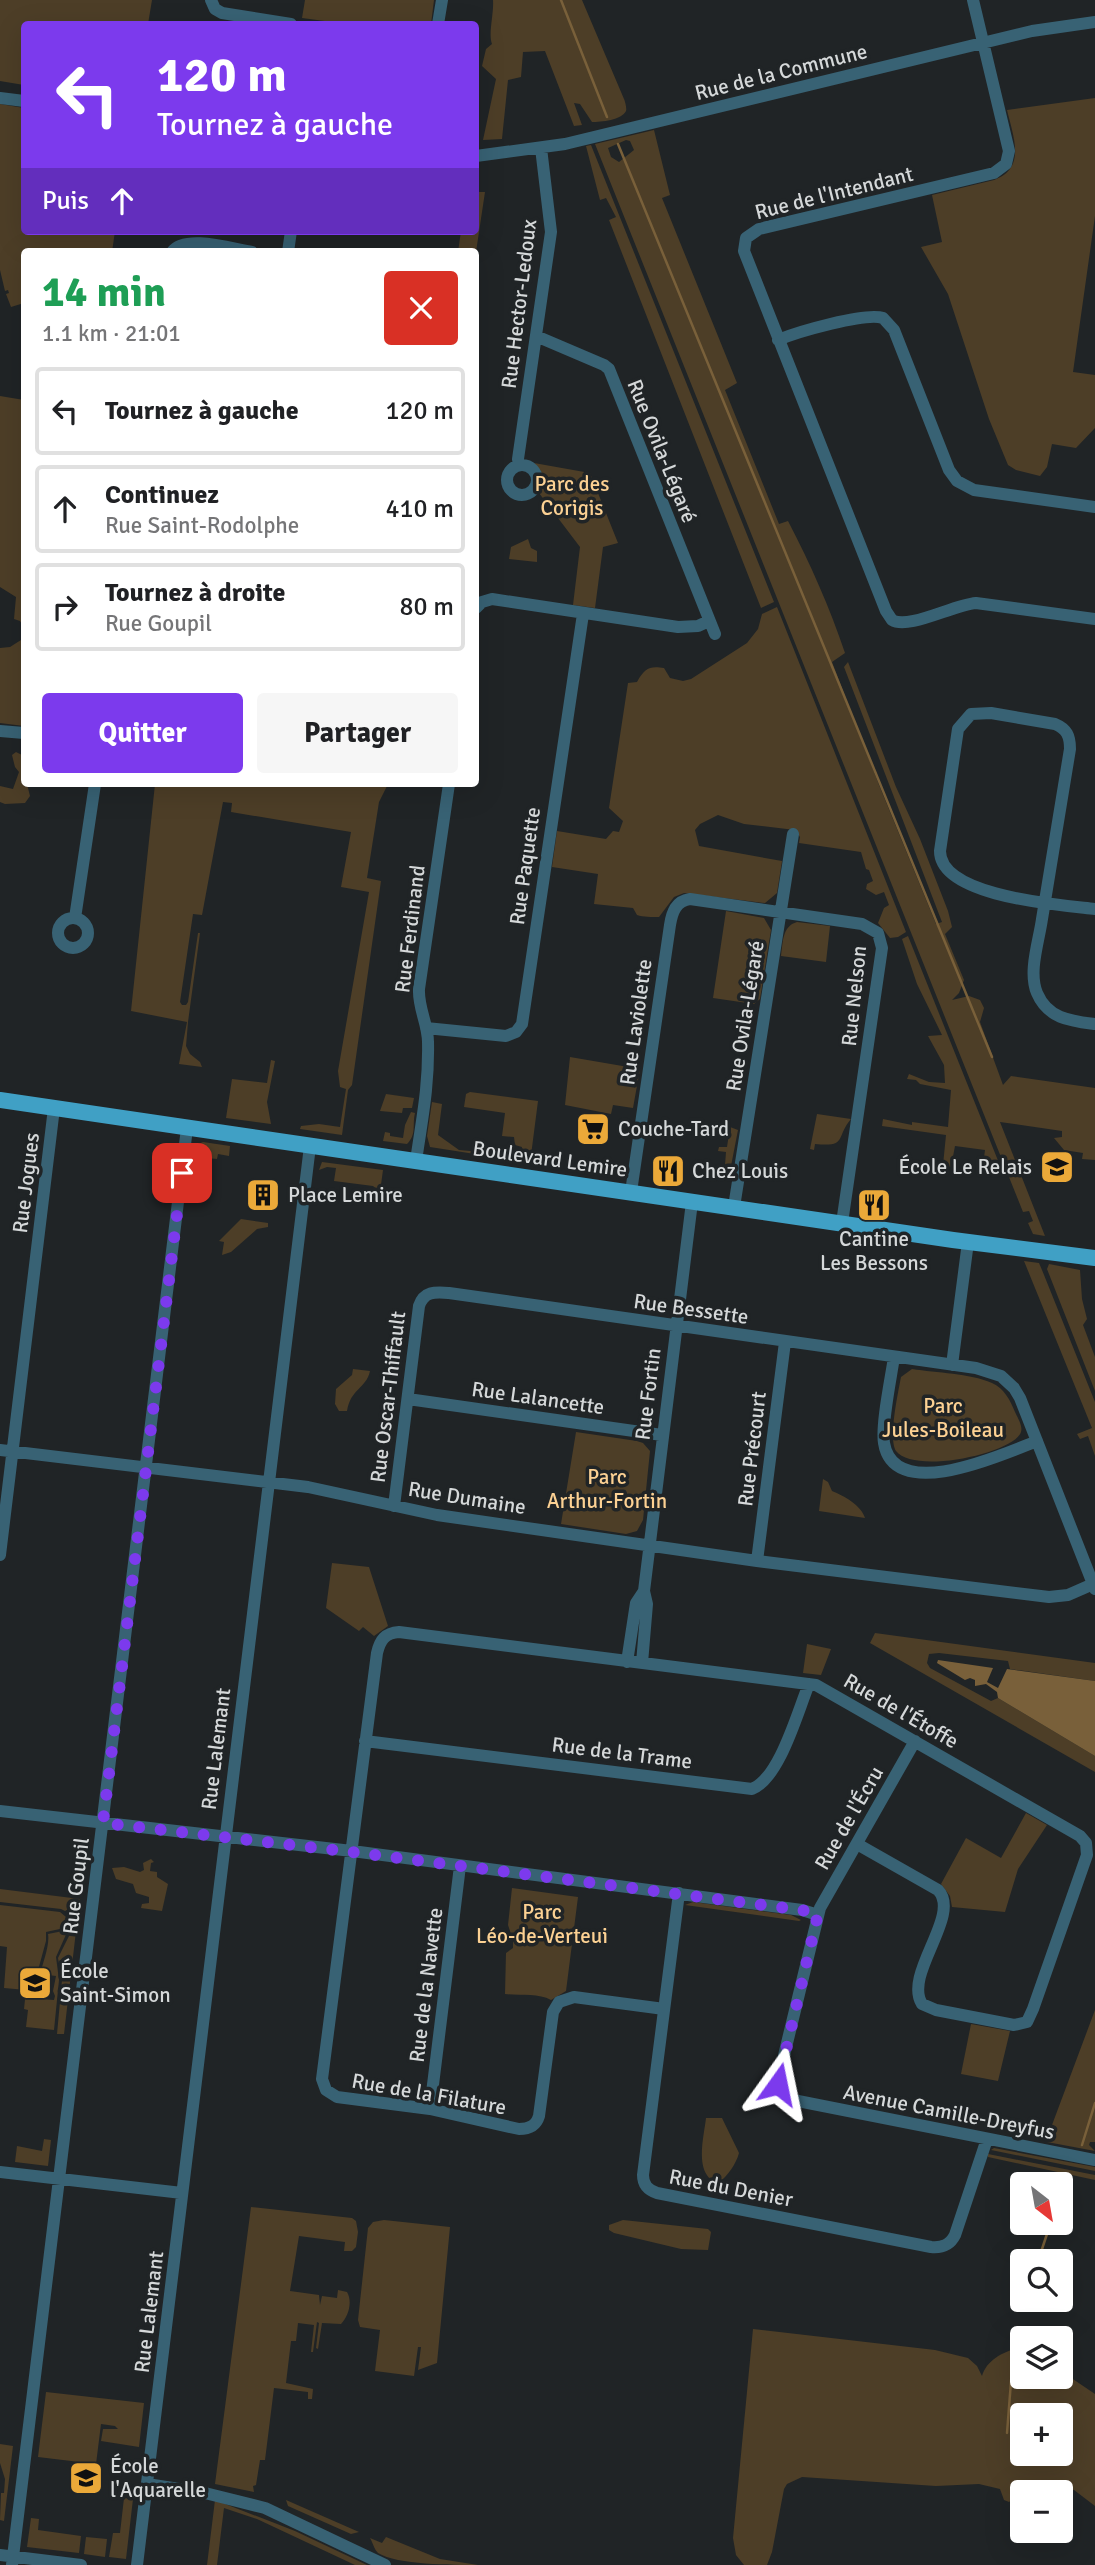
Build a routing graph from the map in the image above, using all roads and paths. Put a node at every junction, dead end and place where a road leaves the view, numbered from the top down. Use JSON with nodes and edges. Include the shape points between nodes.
{"nodes":[{"id":1,"x":211,"y":0,"type":"edge"},
{"id":2,"x":442,"y":0,"type":"edge"},
{"id":3,"x":973,"y":0,"type":"edge"},
{"id":4,"x":272,"y":21,"type":"edge"},
{"id":5,"x":439,"y":21,"type":"edge"},
{"id":6,"x":1095,"y":22,"type":"edge"},
{"id":7,"x":983,"y":43,"type":"junction"},
{"id":8,"x":0,"y":98,"type":"edge"},
{"id":9,"x":21,"y":101,"type":"edge"},
{"id":10,"x":541,"y":148,"type":"junction"},
{"id":11,"x":479,"y":156,"type":"edge"},
{"id":12,"x":176,"y":248,"type":"edge"},
{"id":13,"x":227,"y":248,"type":"edge"},
{"id":14,"x":536,"y":336,"type":"junction"},
{"id":15,"x":778,"y":340,"type":"junction"},
{"id":16,"x":519,"y":465,"type":"dead end"},
{"id":17,"x":1095,"y":507,"type":"edge"},
{"id":18,"x":479,"y":605,"type":"edge"},
{"id":19,"x":583,"y":614,"type":"junction"},
{"id":20,"x":1095,"y":619,"type":"edge"},
{"id":21,"x":709,"y":621,"type":"junction"},
{"id":22,"x":715,"y":634,"type":"dead end"},
{"id":23,"x":0,"y":731,"type":"edge"},
{"id":24,"x":21,"y":733,"type":"edge"},
{"id":25,"x":95,"y":787,"type":"edge"},
{"id":26,"x":449,"y":787,"type":"edge"},
{"id":27,"x":793,"y":834,"type":"dead end"},
{"id":28,"x":681,"y":902,"type":"joint"},
{"id":29,"x":1045,"y":903,"type":"junction"},
{"id":30,"x":1095,"y":909,"type":"edge"},
{"id":31,"x":780,"y":913,"type":"junction"},
{"id":32,"x":75,"y":918,"type":"dead end"},
{"id":33,"x":1095,"y":1024,"type":"edge"},
{"id":34,"x":426,"y":1028,"type":"junction"},
{"id":35,"x":0,"y":1100,"type":"edge"},
{"id":36,"x":54,"y":1108,"type":"junction"},
{"id":37,"x":187,"y":1128,"type":"junction"},
{"id":38,"x":310,"y":1146,"type":"junction"},
{"id":39,"x":416,"y":1161,"type":"junction"},
{"id":40,"x":631,"y":1192,"type":"junction"},
{"id":41,"x":692,"y":1202,"type":"junction"},
{"id":42,"x":734,"y":1207,"type":"junction"},
{"id":43,"x":842,"y":1223,"type":"junction"},
{"id":44,"x":968,"y":1242,"type":"junction"},
{"id":45,"x":1095,"y":1258,"type":"edge"},
{"id":46,"x":426,"y":1295,"type":"joint"},
{"id":47,"x":676,"y":1326,"type":"junction"},
{"id":48,"x":785,"y":1342,"type":"junction"},
{"id":49,"x":894,"y":1357,"type":"junction"},
{"id":50,"x":952,"y":1364,"type":"junction"},
{"id":51,"x":408,"y":1399,"type":"junction"},
{"id":52,"x":662,"y":1435,"type":"junction"},
{"id":53,"x":1037,"y":1441,"type":"junction"},
{"id":54,"x":6,"y":1450,"type":"edge"},
{"id":55,"x":145,"y":1468,"type":"junction"},
{"id":56,"x":269,"y":1482,"type":"junction"},
{"id":57,"x":394,"y":1506,"type":"junction"},
{"id":58,"x":649,"y":1546,"type":"junction"},
{"id":59,"x":0,"y":1555,"type":"edge"},
{"id":60,"x":757,"y":1561,"type":"junction"},
{"id":61,"x":1094,"y":1586,"type":"edge"},
{"id":62,"x":644,"y":1591,"type":"junction"},
{"id":63,"x":627,"y":1662,"type":"junction"},
{"id":64,"x":642,"y":1663,"type":"junction"},
{"id":65,"x":809,"y":1684,"type":"junction"},
{"id":66,"x":365,"y":1741,"type":"junction"},
{"id":67,"x":915,"y":1741,"type":"junction"},
{"id":68,"x":0,"y":1811,"type":"edge"},
{"id":69,"x":103,"y":1823,"type":"junction"},
{"id":70,"x":225,"y":1838,"type":"junction"},
{"id":71,"x":857,"y":1844,"type":"junction"},
{"id":72,"x":352,"y":1852,"type":"junction"},
{"id":73,"x":460,"y":1866,"type":"junction"},
{"id":74,"x":679,"y":1893,"type":"junction"},
{"id":75,"x":818,"y":1914,"type":"junction"},
{"id":76,"x":664,"y":2009,"type":"junction"},
{"id":77,"x":430,"y":2109,"type":"junction"},
{"id":78,"x":987,"y":2139,"type":"junction"},
{"id":79,"x":1095,"y":2160,"type":"edge"},
{"id":80,"x":0,"y":2172,"type":"edge"},
{"id":81,"x":60,"y":2179,"type":"junction"},
{"id":82,"x":182,"y":2193,"type":"junction"},
{"id":83,"x":147,"y":2484,"type":"junction"},
{"id":84,"x":8,"y":2559,"type":"edge"},
{"id":85,"x":80,"y":2565,"type":"edge"},
{"id":86,"x":137,"y":2565,"type":"edge"},
{"id":87,"x":385,"y":2565,"type":"edge"}],
"edges":[{"from":1,"to":4,"type":"street","via":[[222,13]]},
{"from":2,"to":5,"type":"street"},
{"from":3,"to":7,"type":"street","name":"Rue de l'Intendant"},
{"from":6,"to":7,"type":"street","name":"Rue de la Commune"},
{"from":7,"to":10,"type":"street","name":"Rue de la Commune"},
{"from":7,"to":15,"type":"street","name":"Rue de l'Intendant","via":[[1009,151],[1006,164],[994,173],[753,231],[744,242],[744,251]]},
{"from":8,"to":9,"type":"street"},
{"from":10,"to":11,"type":"street","name":"Rue de la Commune"},
{"from":10,"to":14,"type":"street","name":"Rue Hector-Ledoux","via":[[552,226]]},
{"from":12,"to":13,"type":"street","via":[[189,242]]},
{"from":14,"to":16,"type":"street","name":"Rue Hector-Ledoux"},
{"from":14,"to":21,"type":"street","name":"Rue Ovila-Légaré","via":[[609,369]]},
{"from":15,"to":17,"type":"street","via":[[869,316],[883,318],[894,330],[948,470],[957,481],[974,490]]},
{"from":15,"to":20,"type":"street","name":"Rue de l'Intendant","via":[[886,611],[895,622],[906,624],[976,603]]},
{"from":18,"to":19,"type":"street","via":[[492,599]]},
{"from":19,"to":21,"type":"street","via":[[678,627]]},
{"from":19,"to":34,"type":"street","name":"Rue Paquette","via":[[521,1026],[506,1036]]},
{"from":21,"to":22,"type":"street","name":"Rue Ovila-Légaré"},
{"from":23,"to":24,"type":"street"},
{"from":25,"to":32,"type":"street"},
{"from":26,"to":34,"type":"street","name":"Rue Ferdinand","via":[[419,992]]},
{"from":27,"to":31,"type":"street","name":"Rue Ovila-Légaré"},
{"from":28,"to":31,"type":"street","name":"Rue Nelson","via":[[690,899]]},
{"from":28,"to":40,"type":"street","name":"Rue Laviolette","via":[[671,917]]},
{"from":29,"to":29,"type":"street","via":[[987,892],[953,874],[942,862],[958,729],[971,714],[984,712],[1055,724],[1069,736]]},
{"from":29,"to":30,"type":"street"},
{"from":29,"to":33,"type":"street","via":[[1034,974],[1038,995],[1060,1018]]},
{"from":31,"to":42,"type":"street","name":"Rue Ovila-Légaré"},
{"from":31,"to":43,"type":"street","name":"Rue Nelson","via":[[865,925],[878,933],[881,943]]},
{"from":34,"to":39,"type":"street","name":"Rue Ferdinand","via":[[428,1088]]},
{"from":35,"to":36,"type":"main road","name":"Boulevard Lemire"},
{"from":36,"to":37,"type":"main road","name":"Boulevard Lemire"},
{"from":36,"to":54,"type":"street","name":"Rue Jogues"},
{"from":37,"to":38,"type":"main road","name":"Boulevard Lemire"},
{"from":37,"to":55,"type":"street","name":"Rue Goupil"},
{"from":38,"to":39,"type":"main road","name":"Boulevard Lemire"},
{"from":38,"to":56,"type":"street","name":"Rue Lalemant"},
{"from":39,"to":40,"type":"main road","name":"Boulevard Lemire"},
{"from":40,"to":41,"type":"main road","name":"Boulevard Lemire"},
{"from":41,"to":42,"type":"main road","name":"Boulevard Lemire"},
{"from":41,"to":47,"type":"street","name":"Rue Fortin"},
{"from":42,"to":43,"type":"main road","name":"Boulevard Lemire"},
{"from":43,"to":44,"type":"main road","name":"Boulevard Lemire"},
{"from":44,"to":45,"type":"main road","name":"Boulevard Lemire"},
{"from":44,"to":50,"type":"street"},
{"from":46,"to":47,"type":"street","name":"Rue Bessette","via":[[449,1293]]},
{"from":46,"to":51,"type":"street","name":"Rue Oscar-Thiffault","via":[[419,1306]]},
{"from":47,"to":48,"type":"street","name":"Rue Bessette"},
{"from":47,"to":52,"type":"street","name":"Rue Fortin"},
{"from":48,"to":49,"type":"street","name":"Rue Bessette"},
{"from":48,"to":60,"type":"street","name":"Rue Précourt"},
{"from":49,"to":50,"type":"street","name":"Rue Bessette"},
{"from":49,"to":53,"type":"street","via":[[883,1440],[889,1457],[900,1466],[924,1472],[960,1469]]},
{"from":50,"to":53,"type":"street","name":"Rue Bessette","via":[[1005,1379],[1018,1393]]},
{"from":51,"to":52,"type":"street","name":"Rue Lalancette"},
{"from":51,"to":57,"type":"street","name":"Rue Oscar-Thiffault"},
{"from":52,"to":58,"type":"street","name":"Rue Fortin"},
{"from":53,"to":61,"type":"street","name":"Rue Bessette"},
{"from":54,"to":55,"type":"street","name":"Rue Dumaine"},
{"from":54,"to":59,"type":"street","name":"Rue Jogues"},
{"from":55,"to":56,"type":"street","name":"Rue Dumaine"},
{"from":55,"to":69,"type":"street","name":"Rue Goupil"},
{"from":56,"to":57,"type":"street","name":"Rue Dumaine"},
{"from":56,"to":70,"type":"street","name":"Rue Lalemant"},
{"from":57,"to":58,"type":"street","name":"Rue Dumaine"},
{"from":58,"to":60,"type":"street","name":"Rue Dumaine"},
{"from":58,"to":62,"type":"street","name":"Rue Fortin"},
{"from":60,"to":61,"type":"street","name":"Rue Dumaine","via":[[1049,1597]]},
{"from":62,"to":63,"type":"street","name":"Rue Fortin","via":[[636,1604]]},
{"from":62,"to":64,"type":"street","name":"Rue Fortin"},
{"from":63,"to":64,"type":"street","name":"Rue de l'Étoffe"},
{"from":63,"to":66,"type":"street","name":"Rue de l'Étoffe","via":[[390,1634],[380,1642],[377,1653]]},
{"from":64,"to":65,"type":"street","name":"Rue de l'Étoffe"},
{"from":65,"to":66,"type":"street","name":"Rue de la Trame","via":[[782,1752],[766,1779],[752,1789]]},
{"from":65,"to":67,"type":"street","name":"Rue de l'Étoffe"},
{"from":66,"to":72,"type":"street","name":"Rue de l'Étoffe"},
{"from":67,"to":71,"type":"street","name":"Rue de l'Écru"},
{"from":67,"to":71,"type":"street","name":"Rue de l'Étoffe","via":[[1086,1843],[1085,1862],[1027,2022],[1014,2025],[922,2004],[918,1983],[944,1906],[943,1896]]},
{"from":68,"to":69,"type":"street"},
{"from":69,"to":70,"type":"street"},
{"from":69,"to":81,"type":"street","name":"Rue Goupil"},
{"from":70,"to":72,"type":"street"},
{"from":70,"to":82,"type":"street","name":"Rue Lalemant"},
{"from":71,"to":75,"type":"street","name":"Rue de l'Écru"},
{"from":72,"to":73,"type":"street"},
{"from":72,"to":77,"type":"street","name":"Rue de la Filature","via":[[323,2082],[337,2097]]},
{"from":73,"to":74,"type":"street"},
{"from":73,"to":77,"type":"street","name":"Rue de la Navette"},
{"from":74,"to":75,"type":"street"},
{"from":74,"to":76,"type":"street","name":"Rue du Denier"},
{"from":75,"to":78,"type":"street","name":"Avenue Camille-Dreyfus","via":[[778,2080],[780,2092],[798,2101]]},
{"from":76,"to":77,"type":"street","name":"Rue de la Filature","via":[[574,1997],[559,2002],[553,2012],[539,2116],[532,2127],[519,2129]]},
{"from":76,"to":78,"type":"street","name":"Rue du Denier","via":[[643,2175],[652,2192],[941,2247],[955,2235]]},
{"from":78,"to":79,"type":"street","name":"Avenue Camille-Dreyfus"},
{"from":80,"to":81,"type":"street"},
{"from":81,"to":82,"type":"street"},
{"from":81,"to":84,"type":"street","name":"Rue Goupil"},
{"from":82,"to":83,"type":"street","name":"Rue Lalemant"},
{"from":83,"to":86,"type":"street","name":"Rue Lalemant"},
{"from":83,"to":87,"type":"street","via":[[265,2508]]},
{"from":84,"to":85,"type":"street"}]}
